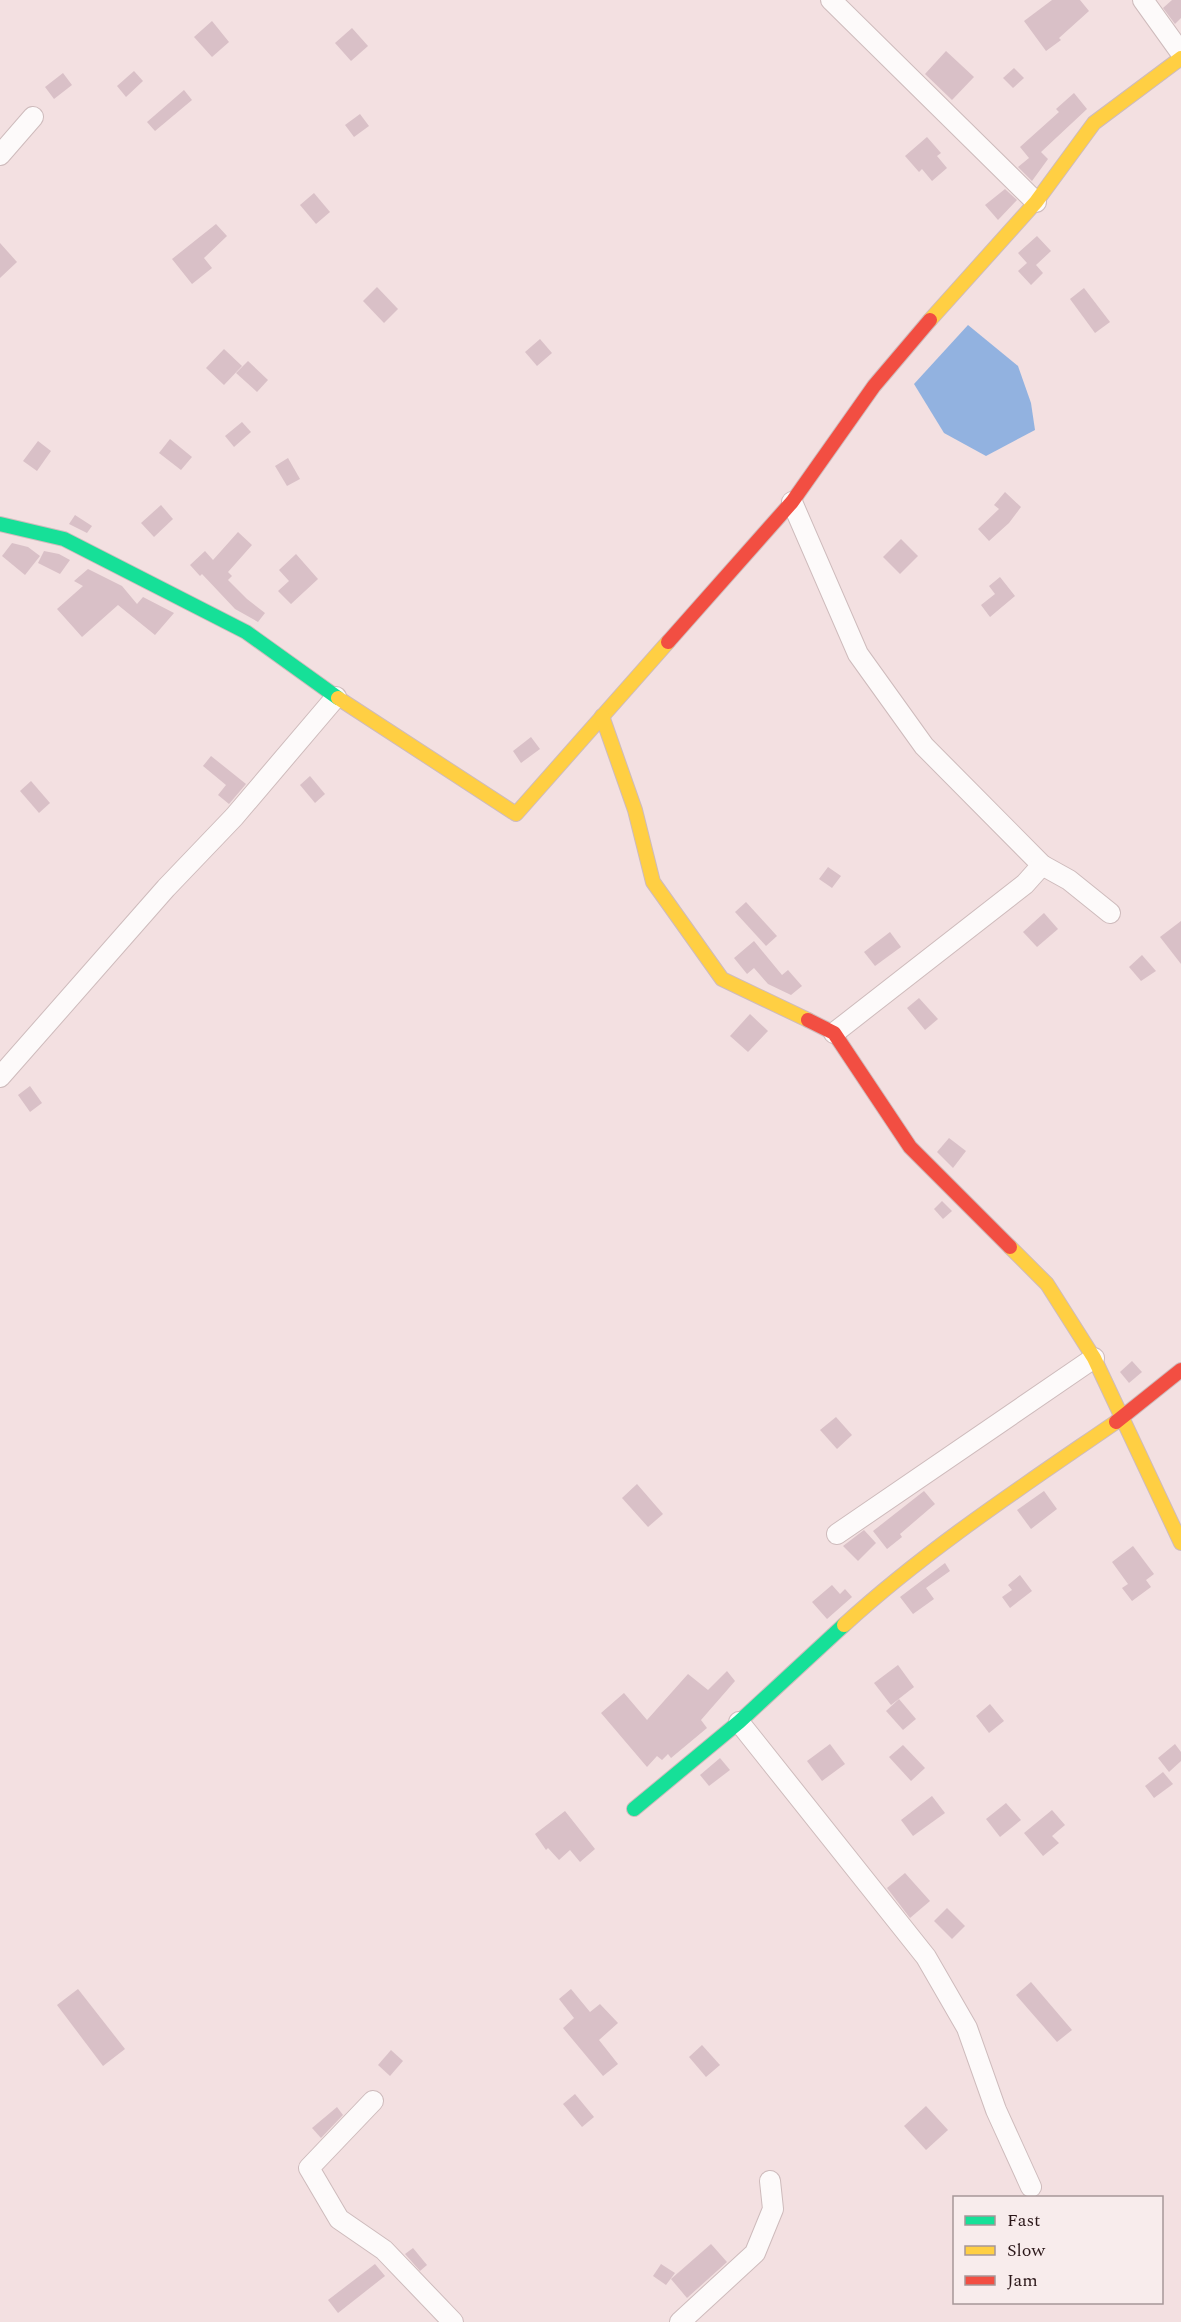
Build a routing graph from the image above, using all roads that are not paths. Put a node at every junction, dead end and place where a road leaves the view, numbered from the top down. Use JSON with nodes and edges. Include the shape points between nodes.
{"nodes":[{"id":1,"x":831,"y":0,"type":"edge"},
{"id":2,"x":1143,"y":0,"type":"edge"},
{"id":3,"x":1181,"y":53,"type":"edge"},
{"id":4,"x":1181,"y":58,"type":"edge"},
{"id":5,"x":33,"y":117,"type":"dead end"},
{"id":6,"x":0,"y":155,"type":"edge"},
{"id":7,"x":1036,"y":202,"type":"junction"},
{"id":8,"x":792,"y":502,"type":"junction"},
{"id":9,"x":0,"y":524,"type":"edge"},
{"id":10,"x":336,"y":697,"type":"junction"},
{"id":11,"x":602,"y":716,"type":"junction"},
{"id":12,"x":1042,"y":865,"type":"junction"},
{"id":13,"x":1110,"y":913,"type":"dead end"},
{"id":14,"x":834,"y":1034,"type":"junction"},
{"id":15,"x":0,"y":1077,"type":"edge"},
{"id":16,"x":1094,"y":1358,"type":"junction"},
{"id":17,"x":1181,"y":1370,"type":"edge"},
{"id":18,"x":1123,"y":1417,"type":"junction"},
{"id":19,"x":837,"y":1534,"type":"dead end"},
{"id":20,"x":1181,"y":1543,"type":"edge"},
{"id":21,"x":739,"y":1722,"type":"junction"},
{"id":22,"x":634,"y":1809,"type":"dead end"},
{"id":23,"x":373,"y":2101,"type":"dead end"},
{"id":24,"x":770,"y":2181,"type":"dead end"},
{"id":25,"x":1031,"y":2187,"type":"dead end"},
{"id":26,"x":453,"y":2322,"type":"edge"},
{"id":27,"x":680,"y":2322,"type":"edge"}],
"edges":[{"from":1,"to":7,"type":"street"},
{"from":2,"to":3,"type":"street"},
{"from":4,"to":7,"type":"street","via":[[1094,123]]},
{"from":5,"to":6,"type":"street"},
{"from":7,"to":8,"type":"street","via":[[874,386]]},
{"from":8,"to":11,"type":"street"},
{"from":8,"to":12,"type":"street","via":[[858,654],[924,746]]},
{"from":9,"to":10,"type":"street","via":[[64,539],[246,632]]},
{"from":10,"to":11,"type":"street","via":[[516,814]]},
{"from":10,"to":15,"type":"street","via":[[234,817],[166,888]]},
{"from":11,"to":14,"type":"street","via":[[635,810],[653,882],[722,979]]},
{"from":12,"to":13,"type":"street","via":[[1069,880]]},
{"from":12,"to":14,"type":"street","via":[[1025,885]]},
{"from":14,"to":16,"type":"street","via":[[910,1147],[1047,1284]]},
{"from":16,"to":18,"type":"street"},
{"from":16,"to":19,"type":"street"},
{"from":17,"to":18,"type":"street"},
{"from":18,"to":20,"type":"street"},
{"from":18,"to":21,"type":"street","via":[[880,1592]]},
{"from":21,"to":22,"type":"street"},
{"from":21,"to":25,"type":"street","via":[[926,1957],[967,2028],[996,2110]]},
{"from":23,"to":26,"type":"street","via":[[309,2168],[339,2219],[384,2250]]},
{"from":24,"to":27,"type":"street","via":[[772,2209],[755,2253]]}]}
